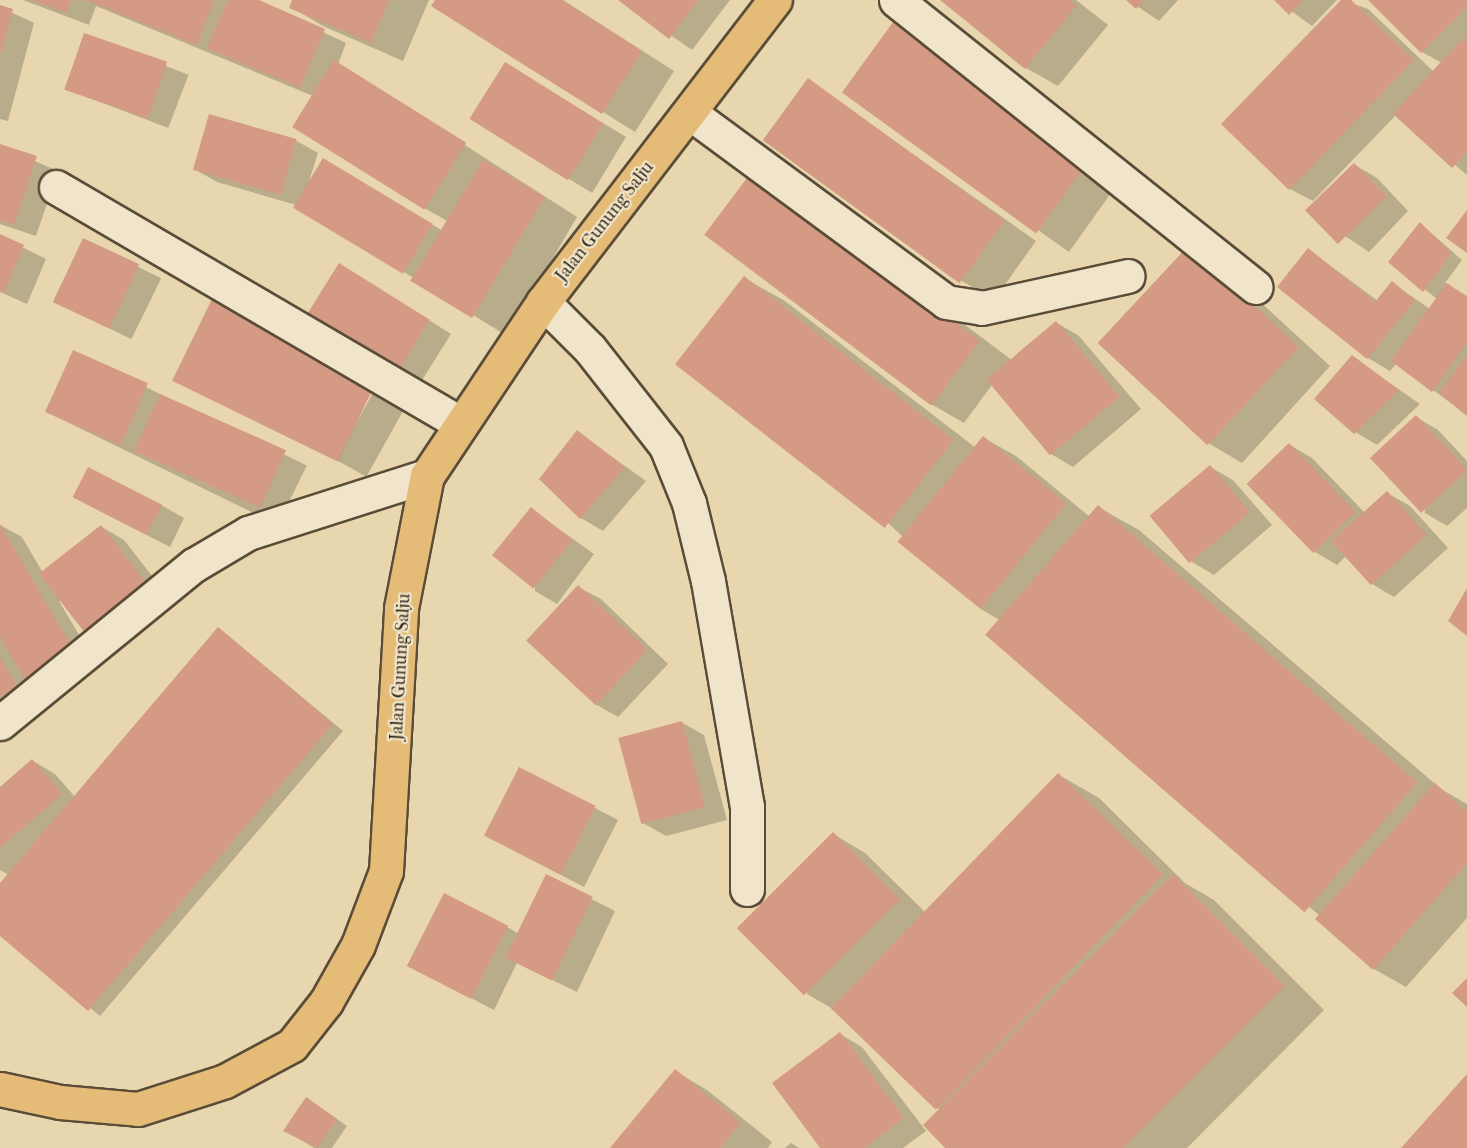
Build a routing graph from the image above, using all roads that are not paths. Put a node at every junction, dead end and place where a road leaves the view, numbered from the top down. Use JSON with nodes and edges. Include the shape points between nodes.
{"nodes":[{"id":1,"x":775,"y":0,"type":"edge"},
{"id":2,"x":896,"y":0,"type":"edge"},
{"id":3,"x":690,"y":113,"type":"junction"},
{"id":4,"x":56,"y":187,"type":"dead end"},
{"id":5,"x":1128,"y":276,"type":"dead end"},
{"id":6,"x":1256,"y":287,"type":"dead end"},
{"id":7,"x":543,"y":302,"type":"junction"},
{"id":8,"x":458,"y":422,"type":"junction"},
{"id":9,"x":427,"y":476,"type":"junction"},
{"id":10,"x":0,"y":723,"type":"edge"},
{"id":11,"x":747,"y":889,"type":"dead end"},
{"id":12,"x":0,"y":1089,"type":"edge"}],
"edges":[{"from":1,"to":3,"type":"main road","name":"Jalan Gunung Salju"},
{"from":2,"to":6,"type":"street"},
{"from":3,"to":5,"type":"street","via":[[946,302],[982,308]]},
{"from":3,"to":7,"type":"main road","name":"Jalan Gunung Salju"},
{"from":4,"to":8,"type":"street"},
{"from":7,"to":8,"type":"main road","name":"Jalan Gunung Salju"},
{"from":7,"to":11,"type":"street","via":[[590,349],[666,446],[689,503],[708,581],[747,806]]},
{"from":8,"to":9,"type":"main road","name":"Jalan Gunung Salju"},
{"from":9,"to":10,"type":"street","via":[[248,533],[194,566]]},
{"from":9,"to":12,"type":"main road","name":"Jalan Gunung Salju","via":[[401,608],[386,871],[358,945],[326,1002],[292,1045],[225,1081],[138,1109],[60,1102]]}]}
